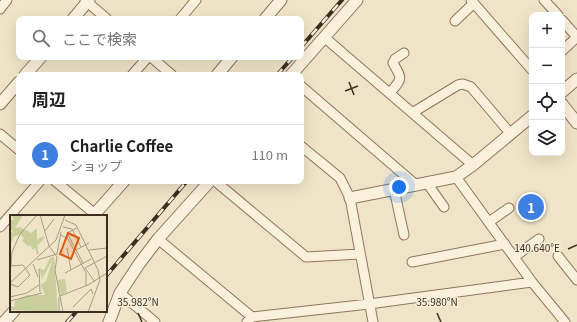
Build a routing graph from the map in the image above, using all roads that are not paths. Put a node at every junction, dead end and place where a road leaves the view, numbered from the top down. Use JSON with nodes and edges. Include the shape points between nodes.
{"nodes":[{"id":1,"x":7,"y":0,"type":"edge"},
{"id":2,"x":196,"y":0,"type":"edge"},
{"id":3,"x":282,"y":0,"type":"edge"},
{"id":4,"x":357,"y":0,"type":"edge"},
{"id":5,"x":544,"y":0,"type":"edge"},
{"id":6,"x":87,"y":1,"type":"edge"},
{"id":7,"x":472,"y":2,"type":"edge"},
{"id":8,"x":0,"y":8,"type":"edge"},
{"id":9,"x":555,"y":12,"type":"edge"},
{"id":10,"x":75,"y":16,"type":"edge"},
{"id":11,"x":104,"y":16,"type":"edge"},
{"id":12,"x":183,"y":16,"type":"edge"},
{"id":13,"x":268,"y":16,"type":"edge"},
{"id":14,"x":455,"y":21,"type":"dead end"},
{"id":15,"x":565,"y":23,"type":"edge"},
{"id":16,"x":324,"y":37,"type":"junction"},
{"id":17,"x":577,"y":37,"type":"edge"},
{"id":18,"x":565,"y":48,"type":"edge"},
{"id":19,"x":404,"y":53,"type":"dead end"},
{"id":20,"x":38,"y":60,"type":"edge"},
{"id":21,"x":145,"y":60,"type":"edge"},
{"id":22,"x":154,"y":60,"type":"edge"},
{"id":23,"x":230,"y":60,"type":"edge"},
{"id":24,"x":529,"y":67,"type":"edge"},
{"id":25,"x":28,"y":72,"type":"edge"},
{"id":26,"x":135,"y":72,"type":"edge"},
{"id":27,"x":168,"y":72,"type":"edge"},
{"id":28,"x":221,"y":72,"type":"edge"},
{"id":29,"x":294,"y":72,"type":"edge"},
{"id":30,"x":577,"y":79,"type":"edge"},
{"id":31,"x":16,"y":85,"type":"edge"},
{"id":32,"x":304,"y":88,"type":"edge"},
{"id":33,"x":565,"y":89,"type":"edge"},
{"id":34,"x":390,"y":93,"type":"junction"},
{"id":35,"x":0,"y":104,"type":"edge"},
{"id":36,"x":565,"y":108,"type":"edge"},
{"id":37,"x":412,"y":113,"type":"junction"},
{"id":38,"x":529,"y":118,"type":"edge"},
{"id":39,"x":577,"y":123,"type":"edge"},
{"id":40,"x":510,"y":133,"type":"junction"},
{"id":41,"x":0,"y":134,"type":"edge"},
{"id":42,"x":16,"y":147,"type":"edge"},
{"id":43,"x":304,"y":148,"type":"edge"},
{"id":44,"x":473,"y":165,"type":"junction"},
{"id":45,"x":456,"y":177,"type":"junction"},
{"id":46,"x":37,"y":184,"type":"edge"},
{"id":47,"x":58,"y":184,"type":"edge"},
{"id":48,"x":121,"y":184,"type":"edge"},
{"id":49,"x":207,"y":184,"type":"edge"},
{"id":50,"x":219,"y":184,"type":"edge"},
{"id":51,"x":421,"y":184,"type":"junction"},
{"id":52,"x":394,"y":189,"type":"junction"},
{"id":53,"x":350,"y":198,"type":"junction"},
{"id":54,"x":444,"y":207,"type":"dead end"},
{"id":55,"x":509,"y":208,"type":"dead end"},
{"id":56,"x":10,"y":215,"type":"edge"},
{"id":57,"x":94,"y":215,"type":"edge"},
{"id":58,"x":10,"y":216,"type":"edge"},
{"id":59,"x":489,"y":222,"type":"junction"},
{"id":60,"x":0,"y":227,"type":"edge"},
{"id":61,"x":404,"y":235,"type":"dead end"},
{"id":62,"x":158,"y":239,"type":"junction"},
{"id":63,"x":539,"y":239,"type":"dead end"},
{"id":64,"x":505,"y":244,"type":"junction"},
{"id":65,"x":360,"y":254,"type":"junction"},
{"id":66,"x":558,"y":256,"type":"dead end"},
{"id":67,"x":514,"y":257,"type":"junction"},
{"id":68,"x":412,"y":262,"type":"dead end"},
{"id":69,"x":577,"y":280,"type":"edge"},
{"id":70,"x":532,"y":282,"type":"junction"},
{"id":71,"x":120,"y":293,"type":"junction"},
{"id":72,"x":369,"y":304,"type":"junction"},
{"id":73,"x":13,"y":312,"type":"edge"},
{"id":74,"x":249,"y":319,"type":"edge"},
{"id":75,"x":4,"y":322,"type":"edge"},
{"id":76,"x":109,"y":322,"type":"edge"},
{"id":77,"x":155,"y":322,"type":"edge"},
{"id":78,"x":373,"y":322,"type":"edge"},
{"id":79,"x":565,"y":322,"type":"edge"}],
"edges":[{"from":1,"to":8,"type":"street"},
{"from":2,"to":12,"type":"street"},
{"from":3,"to":13,"type":"street"},
{"from":4,"to":16,"type":"street"},
{"from":5,"to":9,"type":"street"},
{"from":6,"to":10,"type":"street"},
{"from":6,"to":11,"type":"street"},
{"from":7,"to":14,"type":"street"},
{"from":7,"to":24,"type":"street"},
{"from":15,"to":17,"type":"street"},
{"from":16,"to":29,"type":"street"},
{"from":16,"to":34,"type":"street"},
{"from":17,"to":18,"type":"street"},
{"from":19,"to":34,"type":"street","via":[[393,63],[401,77]]},
{"from":20,"to":25,"type":"street"},
{"from":21,"to":26,"type":"street"},
{"from":22,"to":27,"type":"street"},
{"from":23,"to":28,"type":"street"},
{"from":30,"to":33,"type":"street"},
{"from":31,"to":35,"type":"street"},
{"from":32,"to":51,"type":"street"},
{"from":34,"to":37,"type":"street"},
{"from":36,"to":39,"type":"street"},
{"from":37,"to":40,"type":"street","via":[[463,84],[471,87]]},
{"from":37,"to":44,"type":"street"},
{"from":38,"to":40,"type":"street"},
{"from":40,"to":44,"type":"street"},
{"from":41,"to":42,"type":"street"},
{"from":43,"to":53,"type":"street","via":[[340,178]]},
{"from":44,"to":45,"type":"street"},
{"from":45,"to":51,"type":"street"},
{"from":45,"to":59,"type":"street"},
{"from":46,"to":56,"type":"street"},
{"from":47,"to":57,"type":"street"},
{"from":48,"to":57,"type":"street"},
{"from":49,"to":62,"type":"street"},
{"from":50,"to":65,"type":"street","via":[[306,257]]},
{"from":51,"to":52,"type":"street"},
{"from":51,"to":54,"type":"street"},
{"from":52,"to":53,"type":"street"},
{"from":52,"to":61,"type":"street"},
{"from":53,"to":65,"type":"street"},
{"from":55,"to":59,"type":"street"},
{"from":58,"to":60,"type":"street"},
{"from":59,"to":64,"type":"street"},
{"from":62,"to":71,"type":"street"},
{"from":62,"to":74,"type":"street"},
{"from":63,"to":67,"type":"street"},
{"from":64,"to":67,"type":"street"},
{"from":64,"to":68,"type":"street"},
{"from":65,"to":72,"type":"street"},
{"from":66,"to":69,"type":"street"},
{"from":67,"to":70,"type":"street"},
{"from":70,"to":72,"type":"street"},
{"from":70,"to":79,"type":"street"},
{"from":71,"to":76,"type":"street"},
{"from":71,"to":77,"type":"street"},
{"from":72,"to":74,"type":"street"},
{"from":72,"to":78,"type":"street"},
{"from":73,"to":75,"type":"street"}]}
